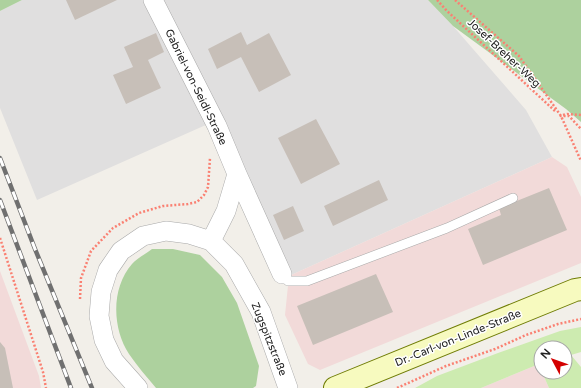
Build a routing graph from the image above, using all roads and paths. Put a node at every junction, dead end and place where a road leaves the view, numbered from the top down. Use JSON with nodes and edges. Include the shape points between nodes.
{"nodes":[{"id":1,"x":153,"y":0,"type":"edge"},
{"id":2,"x":437,"y":0,"type":"edge"},
{"id":3,"x":455,"y":0,"type":"edge"},
{"id":4,"x":581,"y":115,"type":"edge"},
{"id":5,"x":561,"y":116,"type":"junction"},
{"id":6,"x":581,"y":129,"type":"edge"},
{"id":7,"x":581,"y":161,"type":"edge"},
{"id":8,"x":237,"y":174,"type":"junction"},
{"id":9,"x":513,"y":198,"type":"dead end"},
{"id":10,"x":0,"y":238,"type":"edge"},
{"id":11,"x":211,"y":241,"type":"junction"},
{"id":12,"x":282,"y":274,"type":"joint"},
{"id":13,"x":581,"y":289,"type":"edge"},
{"id":14,"x":581,"y":319,"type":"edge"},
{"id":15,"x":46,"y":388,"type":"edge"},
{"id":16,"x":138,"y":388,"type":"edge"},
{"id":17,"x":288,"y":388,"type":"edge"},
{"id":18,"x":335,"y":388,"type":"edge"},
{"id":19,"x":397,"y":388,"type":"edge"}],
"edges":[{"from":1,"to":8,"type":"street","name":"Gabriel-von-Seidl-Straße","via":[[217,126]]},
{"from":2,"to":5,"type":"path","name":"Josef-Breher-Weg"},
{"from":3,"to":5,"type":"path","name":"Josef-Breher-Weg","via":[[519,56]]},
{"from":4,"to":5,"type":"path"},
{"from":5,"to":6,"type":"path","name":"Josef-Breher-Weg","via":[[569,116]]},
{"from":5,"to":7,"type":"path","name":"Josef-Breher-Weg"},
{"from":8,"to":11,"type":"street","via":[[226,210]]},
{"from":8,"to":12,"type":"street","name":"Gabriel-von-Seidl-Straße"},
{"from":9,"to":12,"type":"lane","via":[[447,228],[307,281],[288,281]]},
{"from":10,"to":15,"type":"path"},
{"from":11,"to":16,"type":"street","name":"Zugspitzstraße","via":[[189,234],[166,231],[143,236],[121,252],[108,270],[99,316],[104,340],[114,361]]},
{"from":11,"to":17,"type":"street","name":"Zugspitzstraße","via":[[234,264],[260,312]]},
{"from":13,"to":18,"type":"main road","name":"Dr.-Carl-von-Linde-Straße"},
{"from":14,"to":19,"type":"path","via":[[526,335]]}]}
